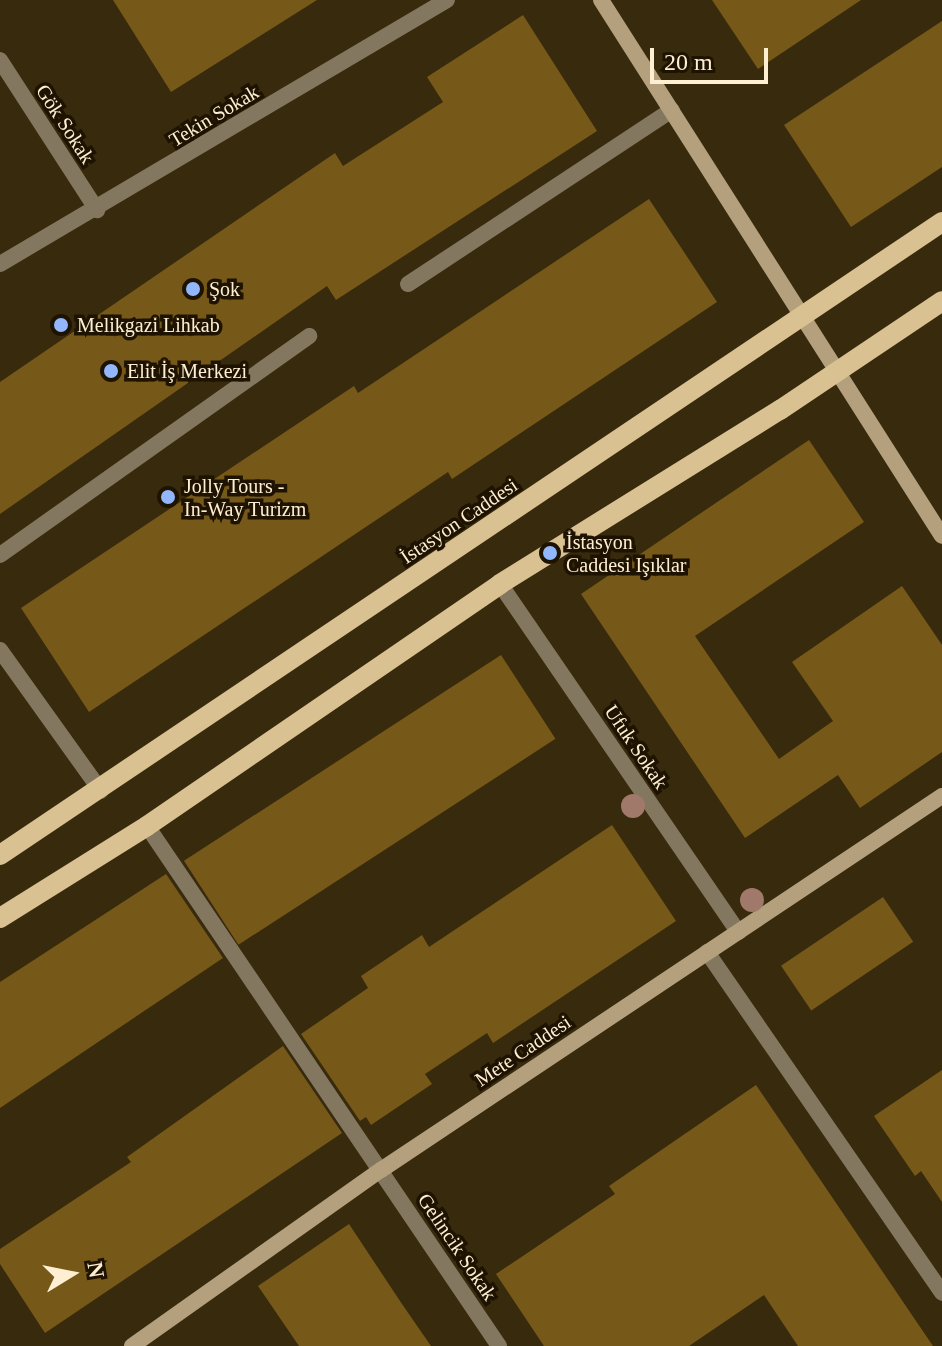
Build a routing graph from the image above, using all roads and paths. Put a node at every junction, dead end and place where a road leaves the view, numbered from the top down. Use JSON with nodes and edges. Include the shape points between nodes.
{"nodes":[{"id":1,"x":447,"y":0,"type":"edge"},
{"id":2,"x":601,"y":0,"type":"edge"},
{"id":3,"x":0,"y":60,"type":"edge"},
{"id":4,"x":672,"y":110,"type":"junction"},
{"id":5,"x":97,"y":210,"type":"junction"},
{"id":6,"x":942,"y":222,"type":"edge"},
{"id":7,"x":0,"y":264,"type":"edge"},
{"id":8,"x":408,"y":284,"type":"dead end"},
{"id":9,"x":942,"y":301,"type":"edge"},
{"id":10,"x":804,"y":314,"type":"junction"},
{"id":11,"x":309,"y":336,"type":"dead end"},
{"id":12,"x":839,"y":370,"type":"junction"},
{"id":13,"x":942,"y":536,"type":"edge"},
{"id":14,"x":0,"y":555,"type":"edge"},
{"id":15,"x":500,"y":584,"type":"junction"},
{"id":16,"x":0,"y":650,"type":"edge"},
{"id":17,"x":101,"y":791,"type":"junction"},
{"id":18,"x":942,"y":796,"type":"edge"},
{"id":19,"x":147,"y":826,"type":"junction"},
{"id":20,"x":0,"y":855,"type":"edge"},
{"id":21,"x":0,"y":918,"type":"edge"},
{"id":22,"x":738,"y":932,"type":"junction"},
{"id":23,"x":707,"y":952,"type":"junction"},
{"id":24,"x":381,"y":1170,"type":"junction"},
{"id":25,"x":942,"y":1293,"type":"edge"},
{"id":26,"x":132,"y":1346,"type":"edge"},
{"id":27,"x":499,"y":1346,"type":"edge"}],
"edges":[{"from":1,"to":5,"type":"street","name":"Tekin Sokak"},
{"from":2,"to":4,"type":"street"},
{"from":3,"to":5,"type":"street","name":"Gök Sokak"},
{"from":4,"to":8,"type":"street"},
{"from":4,"to":10,"type":"street"},
{"from":5,"to":7,"type":"street","name":"Tekin Sokak"},
{"from":6,"to":10,"type":"main road","name":"İstasyon Caddesi"},
{"from":9,"to":12,"type":"main road"},
{"from":10,"to":12,"type":"street"},
{"from":10,"to":17,"type":"main road","name":"İstasyon Caddesi"},
{"from":11,"to":14,"type":"street"},
{"from":12,"to":13,"type":"street"},
{"from":12,"to":15,"type":"main road"},
{"from":15,"to":19,"type":"main road"},
{"from":15,"to":22,"type":"street","name":"Ufuk Sokak"},
{"from":16,"to":17,"type":"street"},
{"from":17,"to":20,"type":"main road","name":"İstasyon Caddesi"},
{"from":18,"to":22,"type":"street","name":"Mete Caddesi"},
{"from":19,"to":21,"type":"main road"},
{"from":19,"to":24,"type":"street","name":"Gelincik Sokak"},
{"from":22,"to":23,"type":"street","name":"Mete Caddesi"},
{"from":23,"to":24,"type":"street","name":"Mete Caddesi"},
{"from":23,"to":25,"type":"street"},
{"from":24,"to":26,"type":"street","name":"Mete Caddesi"},
{"from":24,"to":27,"type":"street","name":"Gelincik Sokak"}]}
